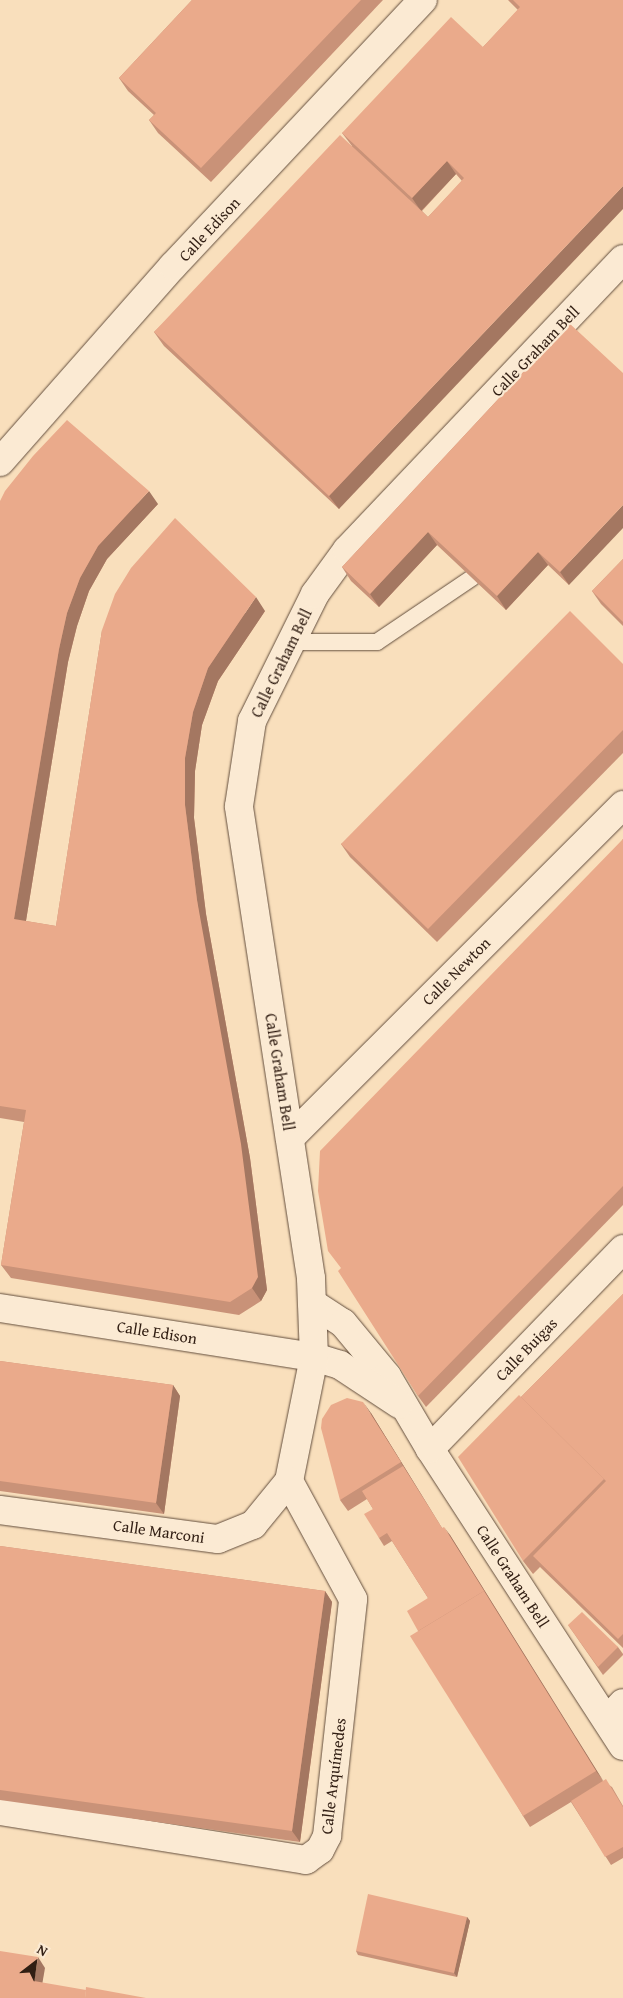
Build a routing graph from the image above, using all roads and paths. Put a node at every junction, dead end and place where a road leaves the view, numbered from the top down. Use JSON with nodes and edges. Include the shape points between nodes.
{"nodes":[{"id":1,"x":423,"y":0,"type":"edge"},
{"id":2,"x":623,"y":259,"type":"edge"},
{"id":3,"x":0,"y":462,"type":"edge"},
{"id":4,"x":472,"y":578,"type":"edge"},
{"id":5,"x":289,"y":642,"type":"junction"},
{"id":6,"x":623,"y":805,"type":"edge"},
{"id":7,"x":290,"y":1138,"type":"junction"},
{"id":8,"x":623,"y":1249,"type":"edge"},
{"id":9,"x":312,"y":1303,"type":"junction"},
{"id":10,"x":0,"y":1308,"type":"edge"},
{"id":11,"x":314,"y":1357,"type":"junction"},
{"id":12,"x":403,"y":1407,"type":"junction"},
{"id":13,"x":430,"y":1448,"type":"junction"},
{"id":14,"x":289,"y":1481,"type":"junction"},
{"id":15,"x":0,"y":1510,"type":"edge"},
{"id":16,"x":615,"y":1712,"type":"edge"},
{"id":17,"x":623,"y":1746,"type":"edge"},
{"id":18,"x":0,"y":1811,"type":"edge"}],
"edges":[{"from":1,"to":3,"type":"street","name":"Calle Edison","via":[[173,266]]},
{"from":2,"to":5,"type":"street","name":"Calle Graham Bell","via":[[347,550],[315,594]]},
{"from":4,"to":5,"type":"lane","via":[[377,642]]},
{"from":5,"to":7,"type":"street","name":"Calle Graham Bell","via":[[252,721],[239,806]]},
{"from":6,"to":7,"type":"street","name":"Calle Newton"},
{"from":7,"to":9,"type":"street","name":"Calle Graham Bell"},
{"from":8,"to":13,"type":"street","name":"Calle Buigas"},
{"from":9,"to":11,"type":"street","name":"Calle Graham Bell"},
{"from":9,"to":12,"type":"street","name":"Calle Graham Bell","via":[[343,1323],[387,1376]]},
{"from":10,"to":11,"type":"street","name":"Calle Edison"},
{"from":11,"to":12,"type":"street","name":"Calle Graham Bell","via":[[340,1365]]},
{"from":11,"to":14,"type":"street","name":"Calle Marconi"},
{"from":12,"to":13,"type":"street","name":"Calle Graham Bell"},
{"from":13,"to":16,"type":"street","name":"Calle Graham Bell"},
{"from":14,"to":15,"type":"street","name":"Calle Marconi","via":[[254,1525],[218,1539]]},
{"from":14,"to":18,"type":"street","name":"Calle Arquímedes","via":[[353,1599],[327,1836],[320,1850],[306,1860]]},
{"from":16,"to":17,"type":"street","name":"Calle Graham Bell"}]}
